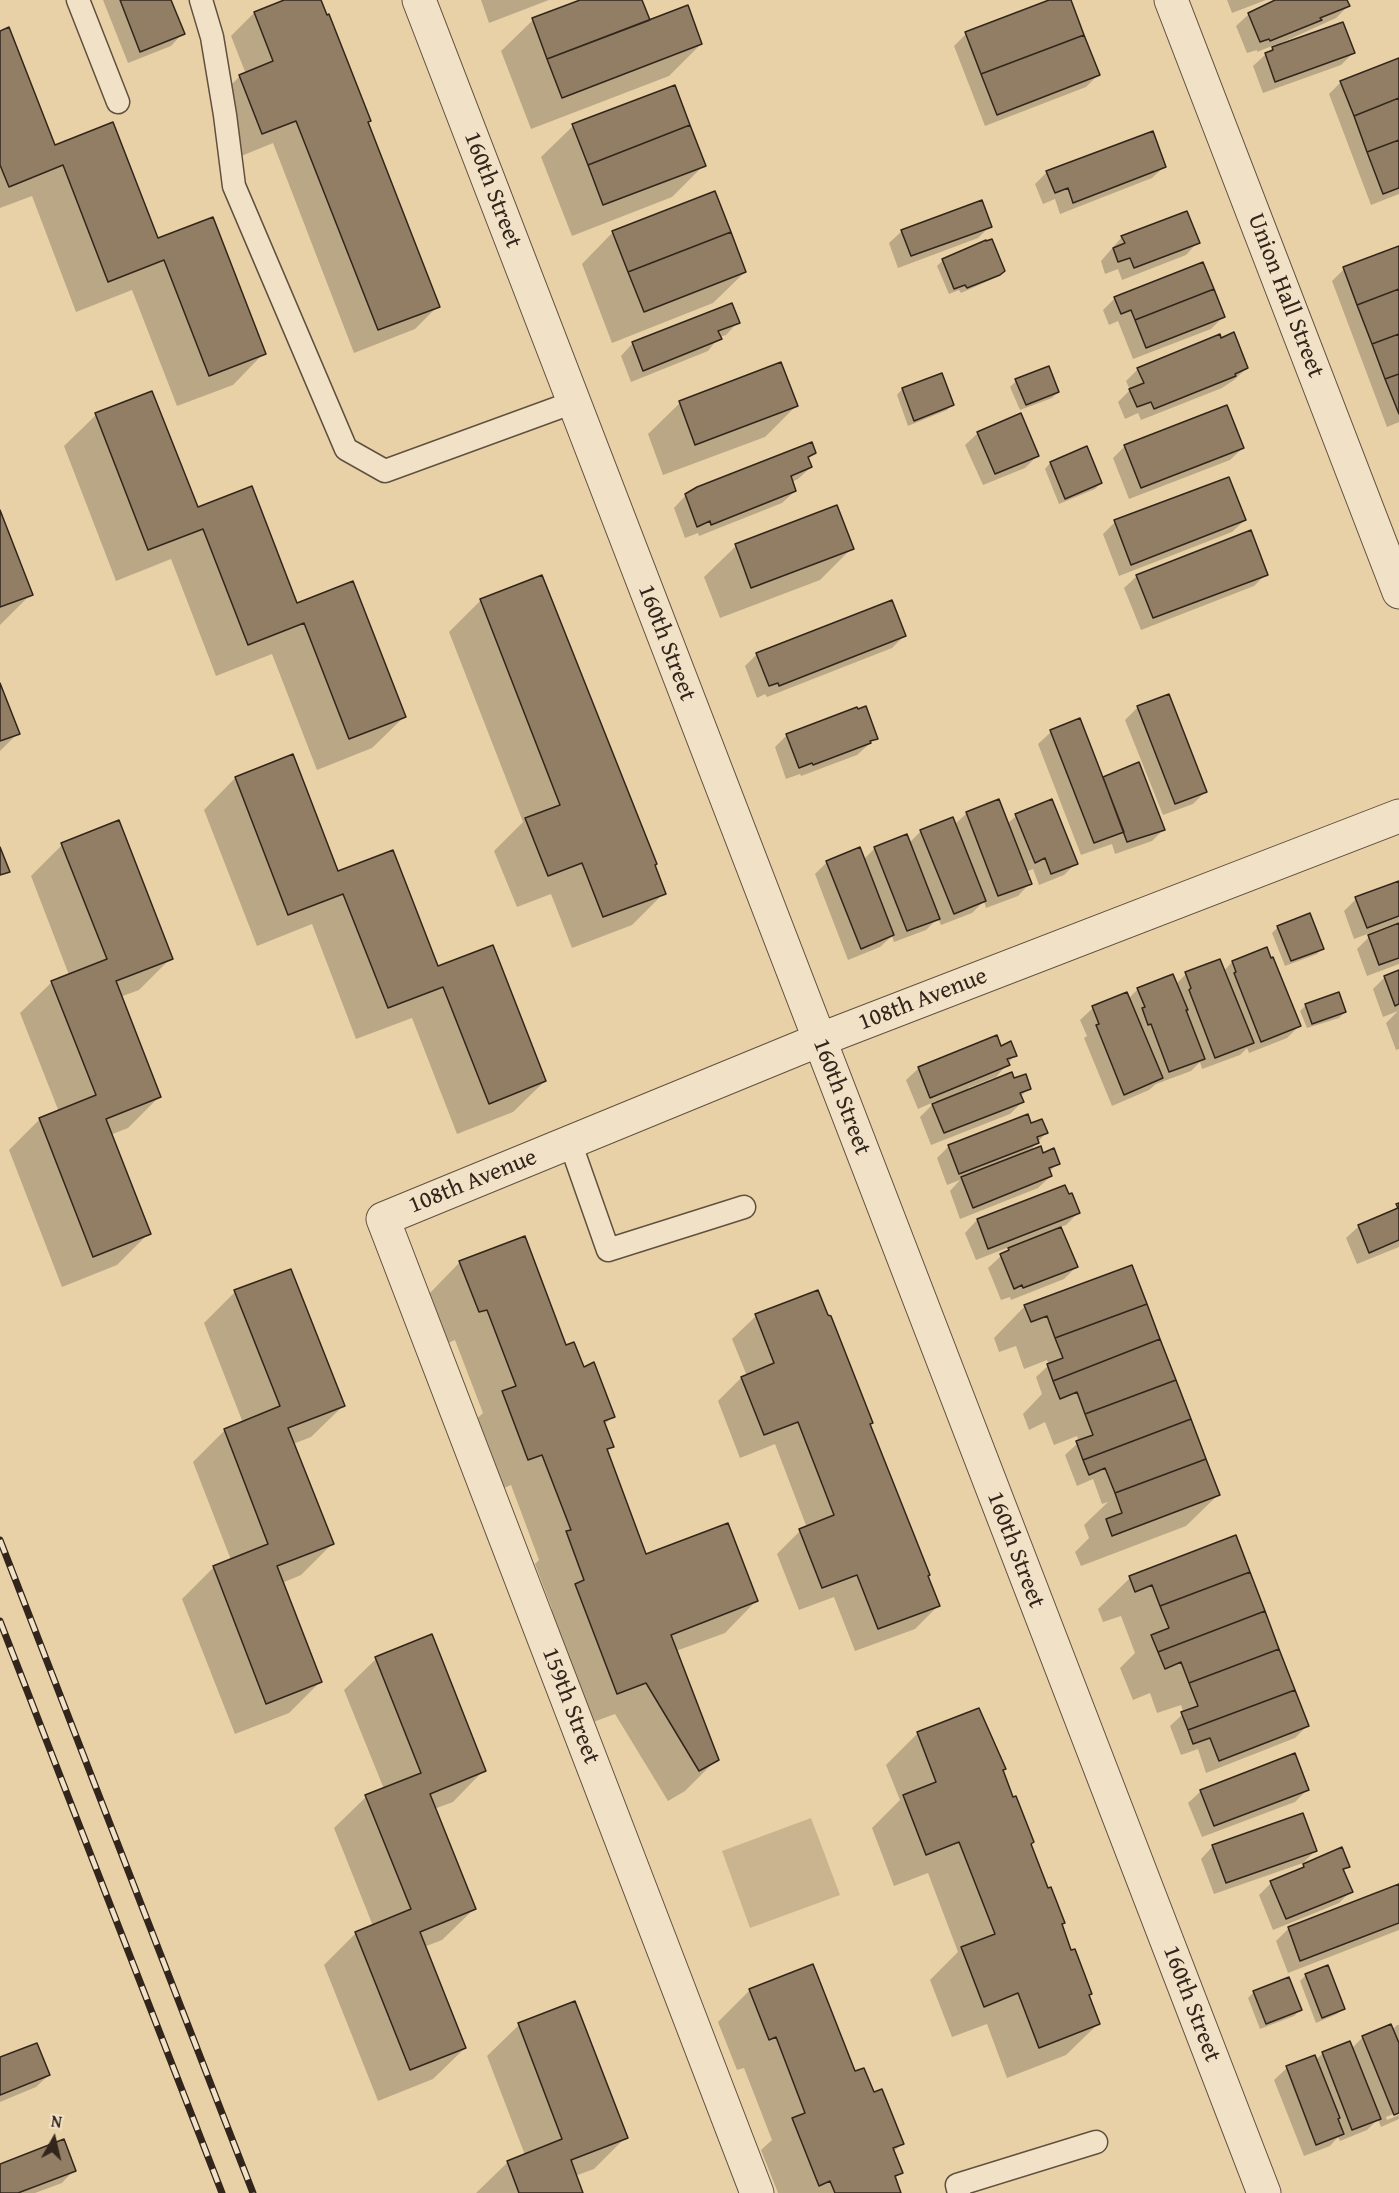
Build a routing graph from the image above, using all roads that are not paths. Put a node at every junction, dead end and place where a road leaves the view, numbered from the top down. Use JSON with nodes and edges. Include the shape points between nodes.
{"nodes":[{"id":1,"x":78,"y":0,"type":"edge"},
{"id":2,"x":201,"y":0,"type":"edge"},
{"id":3,"x":419,"y":0,"type":"edge"},
{"id":4,"x":1171,"y":0,"type":"edge"},
{"id":5,"x":118,"y":102,"type":"dead end"},
{"id":6,"x":574,"y":402,"type":"junction"},
{"id":7,"x":1399,"y":592,"type":"edge"},
{"id":8,"x":1399,"y":816,"type":"edge"},
{"id":9,"x":819,"y":1040,"type":"junction"},
{"id":10,"x":570,"y":1142,"type":"junction"},
{"id":11,"x":744,"y":1207,"type":"dead end"},
{"id":12,"x":384,"y":1219,"type":"joint"},
{"id":13,"x":1096,"y":2142,"type":"dead end"},
{"id":14,"x":757,"y":2193,"type":"edge"},
{"id":15,"x":959,"y":2193,"type":"edge"},
{"id":16,"x":1264,"y":2193,"type":"edge"}],
"edges":[{"from":1,"to":5,"type":"lane"},
{"from":2,"to":6,"type":"lane","via":[[216,59],[234,186],[346,449],[385,471]]},
{"from":3,"to":6,"type":"street","name":"160th Street"},
{"from":4,"to":7,"type":"street","name":"Union Hall Street"},
{"from":6,"to":9,"type":"street","name":"160th Street"},
{"from":8,"to":9,"type":"street","name":"108th Avenue"},
{"from":9,"to":10,"type":"street","name":"108th Avenue"},
{"from":9,"to":16,"type":"street","name":"160th Street"},
{"from":10,"to":11,"type":"lane","via":[[608,1250]]},
{"from":10,"to":12,"type":"street","name":"108th Avenue"},
{"from":12,"to":14,"type":"street","name":"159th Street"},
{"from":13,"to":15,"type":"lane","via":[[957,2186]]}]}
